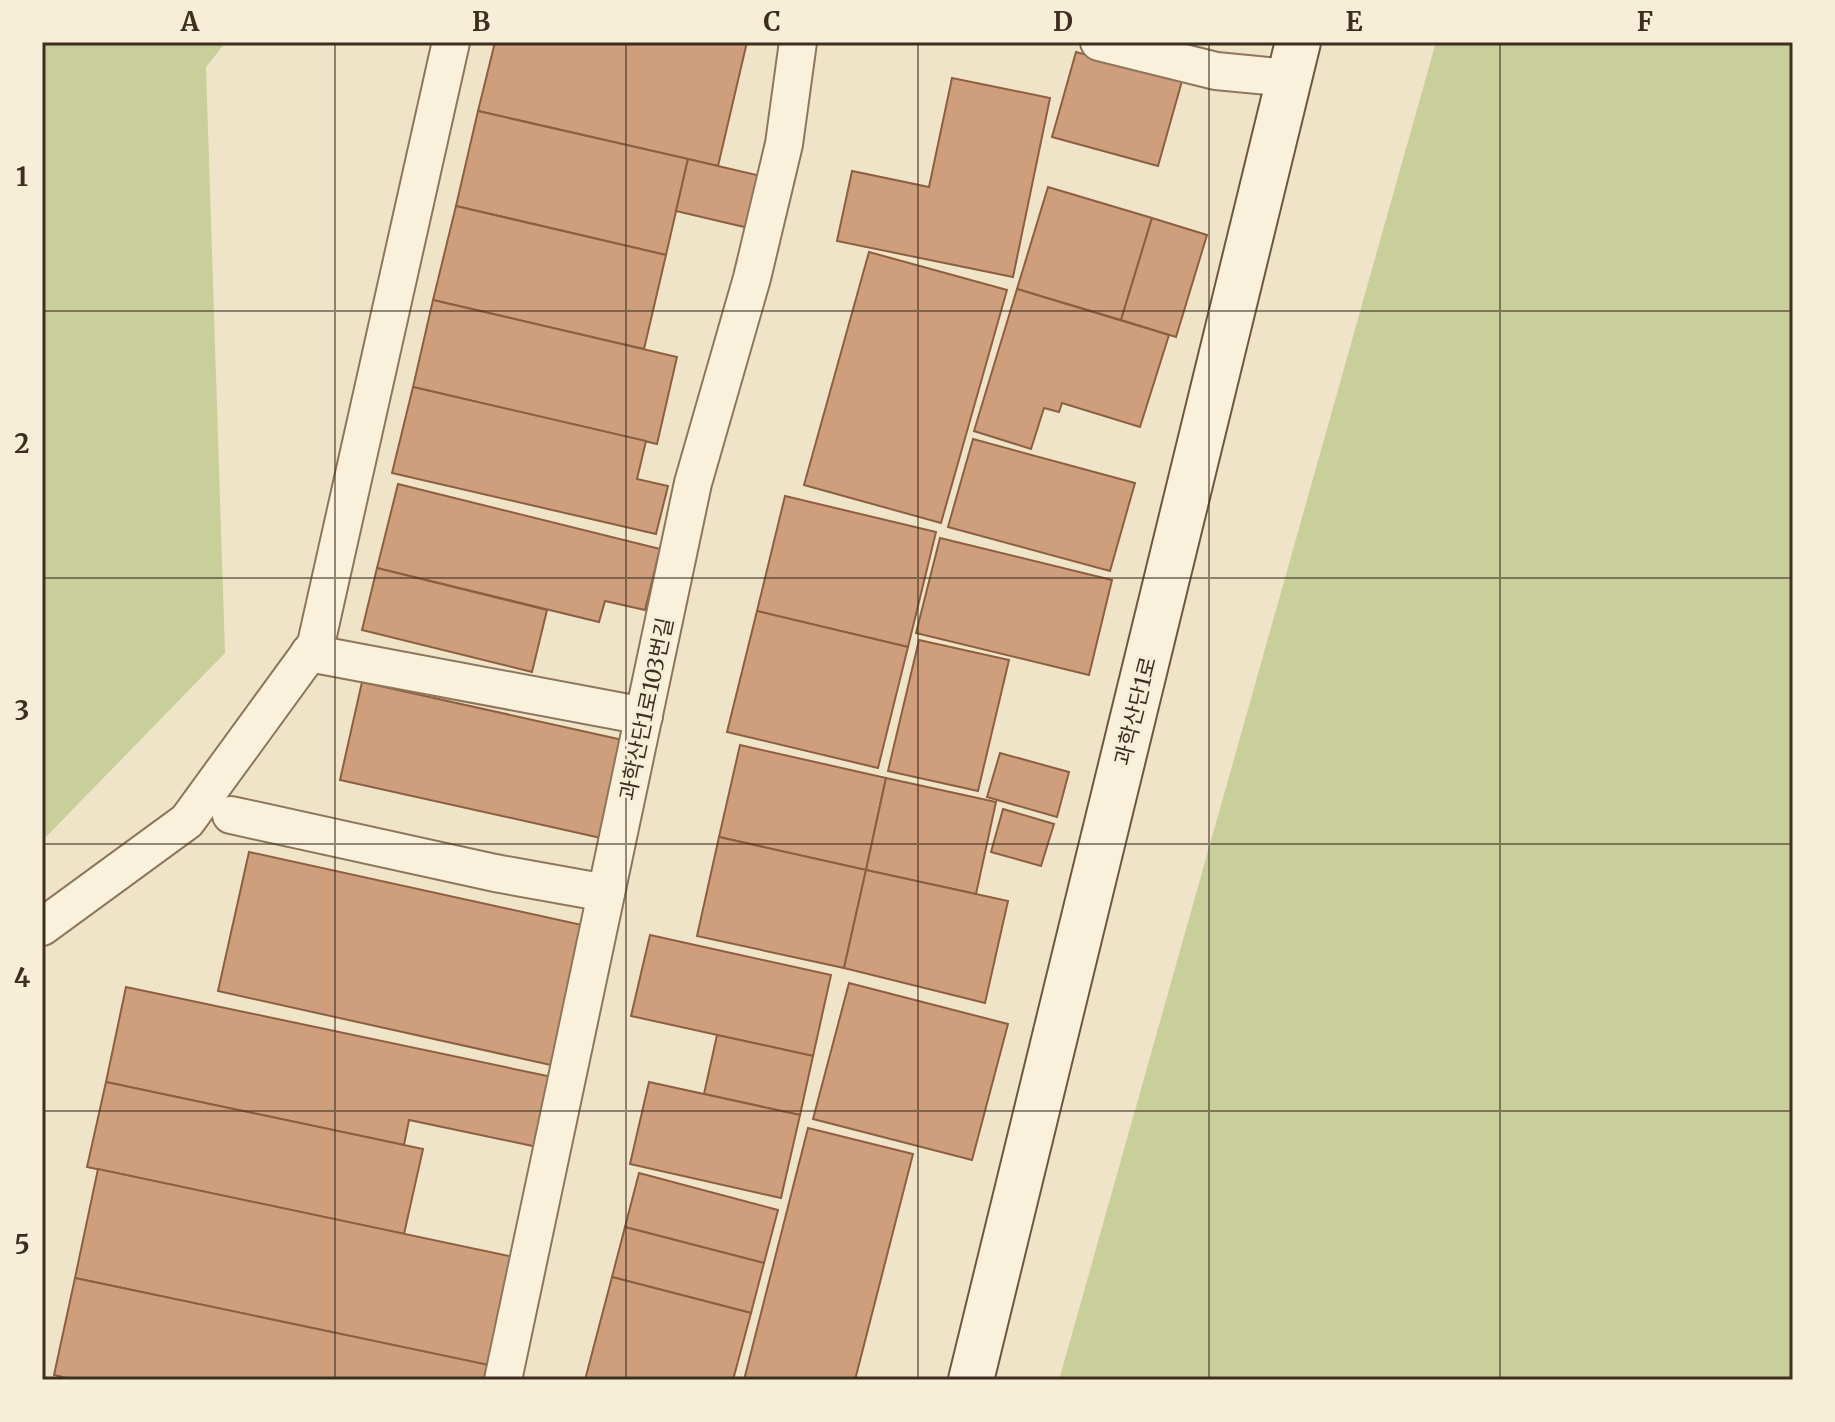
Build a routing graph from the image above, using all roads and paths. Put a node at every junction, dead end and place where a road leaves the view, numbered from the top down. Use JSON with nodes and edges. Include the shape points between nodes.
{"nodes":[{"id":1,"x":451,"y":42,"type":"edge"},
{"id":2,"x":798,"y":42,"type":"edge"},
{"id":3,"x":1099,"y":42,"type":"edge"},
{"id":4,"x":1294,"y":60,"type":"edge"},
{"id":5,"x":309,"y":653,"type":"junction"},
{"id":6,"x":644,"y":716,"type":"junction"},
{"id":7,"x":231,"y":815,"type":"dead end"},
{"id":8,"x":606,"y":893,"type":"junction"},
{"id":9,"x":42,"y":927,"type":"edge"},
{"id":10,"x":503,"y":1380,"type":"edge"},
{"id":11,"x":971,"y":1380,"type":"edge"}],
"edges":[{"from":1,"to":5,"type":"street","via":[[316,644]]},
{"from":2,"to":6,"type":"street","name":"과학산단1로103번길","via":[[784,144],[693,483]]},
{"from":3,"to":4,"type":"street","via":[[1216,71]]},
{"from":4,"to":11,"type":"main road","name":"과학산단1로"},
{"from":5,"to":6,"type":"street"},
{"from":5,"to":9,"type":"street","via":[[187,821]]},
{"from":6,"to":8,"type":"street","name":"과학산단1로103번길"},
{"from":7,"to":8,"type":"street"},
{"from":8,"to":10,"type":"street","name":"과학산단1로103번길"}]}
